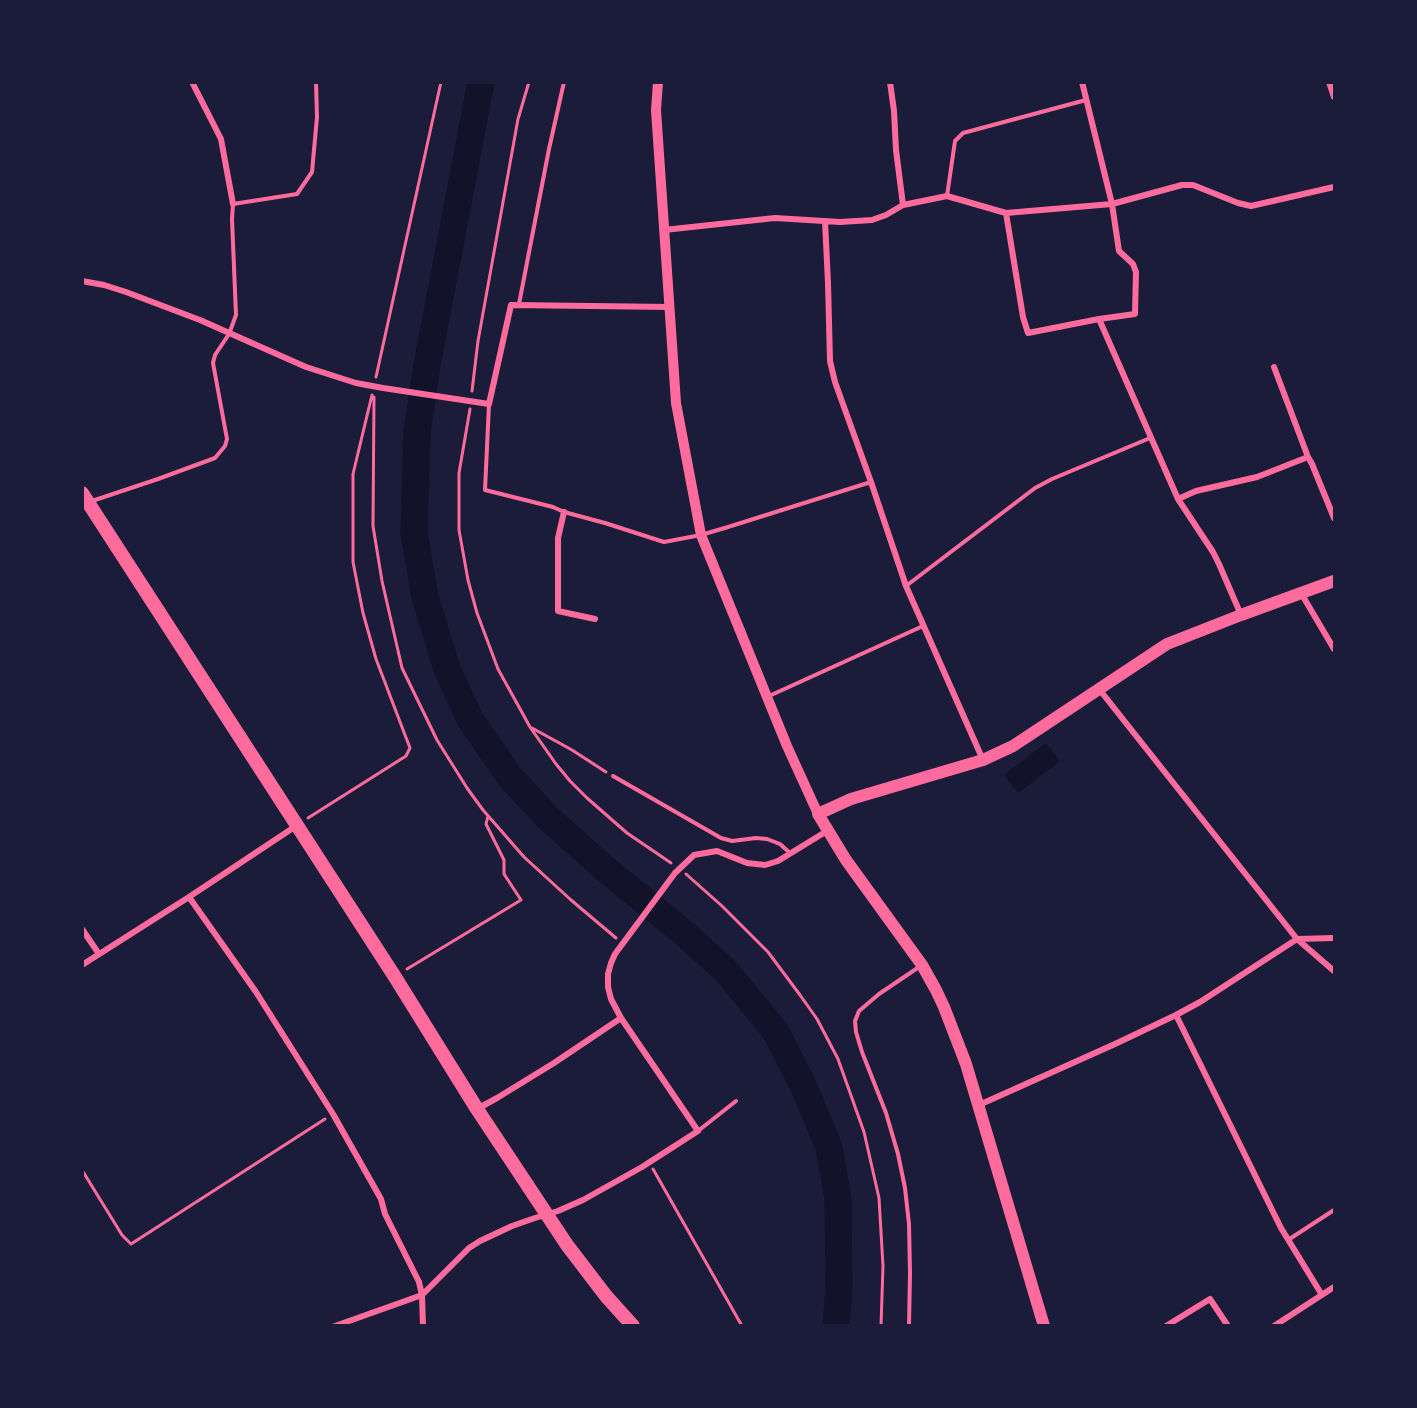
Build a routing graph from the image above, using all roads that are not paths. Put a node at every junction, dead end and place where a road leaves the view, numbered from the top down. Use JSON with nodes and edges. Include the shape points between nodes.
{"nodes":[{"id":1,"x":192,"y":82,"type":"edge"},
{"id":2,"x":316,"y":82,"type":"edge"},
{"id":3,"x":564,"y":82,"type":"edge"},
{"id":4,"x":658,"y":82,"type":"edge"},
{"id":5,"x":890,"y":82,"type":"edge"},
{"id":6,"x":1082,"y":82,"type":"edge"},
{"id":7,"x":1329,"y":82,"type":"edge"},
{"id":8,"x":1335,"y":97,"type":"edge"},
{"id":9,"x":1087,"y":100,"type":"junction"},
{"id":10,"x":1335,"y":187,"type":"edge"},
{"id":11,"x":947,"y":196,"type":"junction"},
{"id":12,"x":233,"y":204,"type":"junction"},
{"id":13,"x":1112,"y":204,"type":"junction"},
{"id":14,"x":903,"y":205,"type":"junction"},
{"id":15,"x":1006,"y":213,"type":"junction"},
{"id":16,"x":825,"y":221,"type":"junction"},
{"id":17,"x":663,"y":230,"type":"junction"},
{"id":18,"x":82,"y":281,"type":"edge"},
{"id":19,"x":519,"y":304,"type":"junction"},
{"id":20,"x":670,"y":308,"type":"junction"},
{"id":21,"x":1099,"y":319,"type":"junction"},
{"id":22,"x":230,"y":334,"type":"junction"},
{"id":23,"x":1274,"y":367,"type":"dead end"},
{"id":24,"x":489,"y":404,"type":"junction"},
{"id":25,"x":1150,"y":438,"type":"junction"},
{"id":26,"x":1308,"y":457,"type":"junction"},
{"id":27,"x":871,"y":482,"type":"junction"},
{"id":28,"x":1178,"y":499,"type":"junction"},
{"id":29,"x":84,"y":500,"type":"edge"},
{"id":30,"x":564,"y":512,"type":"junction"},
{"id":31,"x":1335,"y":518,"type":"edge"},
{"id":32,"x":700,"y":535,"type":"junction"},
{"id":33,"x":1335,"y":580,"type":"edge"},
{"id":34,"x":906,"y":586,"type":"junction"},
{"id":35,"x":1301,"y":593,"type":"junction"},
{"id":36,"x":1241,"y":615,"type":"junction"},
{"id":37,"x":595,"y":619,"type":"dead end"},
{"id":38,"x":924,"y":626,"type":"junction"},
{"id":39,"x":1335,"y":649,"type":"edge"},
{"id":40,"x":1099,"y":689,"type":"junction"},
{"id":41,"x":768,"y":696,"type":"junction"},
{"id":42,"x":983,"y":760,"type":"junction"},
{"id":43,"x":613,"y":776,"type":"road end"},
{"id":44,"x":818,"y":814,"type":"junction"},
{"id":45,"x":297,"y":825,"type":"junction"},
{"id":46,"x":827,"y":831,"type":"junction"},
{"id":47,"x":790,"y":854,"type":"junction"},
{"id":48,"x":189,"y":897,"type":"junction"},
{"id":49,"x":82,"y":929,"type":"edge"},
{"id":50,"x":1335,"y":938,"type":"edge"},
{"id":51,"x":1297,"y":939,"type":"junction"},
{"id":52,"x":99,"y":954,"type":"junction"},
{"id":53,"x":82,"y":965,"type":"edge"},
{"id":54,"x":922,"y":965,"type":"junction"},
{"id":55,"x":1335,"y":971,"type":"edge"},
{"id":56,"x":1176,"y":1015,"type":"junction"},
{"id":57,"x":621,"y":1018,"type":"junction"},
{"id":58,"x":736,"y":1101,"type":"dead end"},
{"id":59,"x":979,"y":1105,"type":"junction"},
{"id":60,"x":477,"y":1108,"type":"junction"},
{"id":61,"x":698,"y":1131,"type":"junction"},
{"id":62,"x":1335,"y":1210,"type":"edge"},
{"id":63,"x":547,"y":1215,"type":"junction"},
{"id":64,"x":1288,"y":1240,"type":"junction"},
{"id":65,"x":1335,"y":1287,"type":"edge"},
{"id":66,"x":422,"y":1295,"type":"junction"},
{"id":67,"x":1322,"y":1295,"type":"junction"},
{"id":68,"x":335,"y":1326,"type":"edge"},
{"id":69,"x":423,"y":1326,"type":"edge"},
{"id":70,"x":633,"y":1326,"type":"edge"},
{"id":71,"x":909,"y":1326,"type":"edge"},
{"id":72,"x":1044,"y":1326,"type":"edge"},
{"id":73,"x":1166,"y":1326,"type":"edge"},
{"id":74,"x":1228,"y":1326,"type":"edge"},
{"id":75,"x":1274,"y":1326,"type":"edge"}],
"edges":[{"from":1,"to":12,"type":"street","via":[[221,140]]},
{"from":2,"to":12,"type":"lane","via":[[312,172],[297,194]]},
{"from":3,"to":19,"type":"lane"},
{"from":4,"to":17,"type":"street"},
{"from":5,"to":14,"type":"street"},
{"from":6,"to":9,"type":"street"},
{"from":7,"to":8,"type":"street"},
{"from":9,"to":11,"type":"lane","via":[[963,133],[955,141]]},
{"from":9,"to":13,"type":"street"},
{"from":10,"to":13,"type":"street","via":[[1251,206],[1182,185]]},
{"from":11,"to":14,"type":"street"},
{"from":11,"to":15,"type":"street"},
{"from":12,"to":22,"type":"lane","via":[[236,315]]},
{"from":13,"to":15,"type":"street"},
{"from":13,"to":21,"type":"street","via":[[1119,251],[1136,272],[1135,314]]},
{"from":14,"to":16,"type":"street","via":[[872,220]]},
{"from":15,"to":21,"type":"street","via":[[1028,333]]},
{"from":16,"to":17,"type":"street","via":[[775,218]]},
{"from":16,"to":27,"type":"street","via":[[830,360]]},
{"from":17,"to":20,"type":"street"},
{"from":18,"to":22,"type":"street","via":[[126,292]]},
{"from":19,"to":20,"type":"street"},
{"from":19,"to":24,"type":"street","via":[[511,304]]},
{"from":20,"to":32,"type":"street","via":[[676,403]]},
{"from":21,"to":25,"type":"street"},
{"from":22,"to":24,"type":"street","via":[[306,367],[356,383]]},
{"from":22,"to":29,"type":"lane","via":[[213,363],[227,440],[221,452],[158,479]]},
{"from":23,"to":26,"type":"street"},
{"from":24,"to":30,"type":"lane","via":[[484,490]]},
{"from":25,"to":28,"type":"street"},
{"from":25,"to":34,"type":"lane","via":[[1035,488]]},
{"from":26,"to":28,"type":"street","via":[[1257,477]]},
{"from":26,"to":31,"type":"street"},
{"from":27,"to":32,"type":"lane"},
{"from":27,"to":34,"type":"street"},
{"from":28,"to":36,"type":"street","via":[[1213,552]]},
{"from":29,"to":45,"type":"main road"},
{"from":30,"to":32,"type":"lane","via":[[664,542]]},
{"from":30,"to":37,"type":"street","via":[[558,538],[558,611]]},
{"from":32,"to":41,"type":"street"},
{"from":33,"to":35,"type":"main road"},
{"from":34,"to":38,"type":"street"},
{"from":35,"to":36,"type":"main road"},
{"from":35,"to":39,"type":"street"},
{"from":36,"to":40,"type":"main road","via":[[1167,644]]},
{"from":38,"to":41,"type":"lane"},
{"from":38,"to":42,"type":"street"},
{"from":40,"to":42,"type":"main road","via":[[1013,746]]},
{"from":40,"to":51,"type":"street"},
{"from":41,"to":44,"type":"street"},
{"from":42,"to":44,"type":"main road","via":[[851,799]]},
{"from":43,"to":47,"type":"lane","via":[[721,838],[767,839]]},
{"from":44,"to":46,"type":"main road"},
{"from":45,"to":48,"type":"street"},
{"from":45,"to":60,"type":"main road"},
{"from":46,"to":47,"type":"street"},
{"from":46,"to":54,"type":"main road"},
{"from":47,"to":57,"type":"street","via":[[765,865],[747,863],[717,851],[704,852],[694,855],[675,873],[610,963],[608,987]]},
{"from":48,"to":52,"type":"street"},
{"from":48,"to":66,"type":"street","via":[[256,992],[333,1114],[381,1199]]},
{"from":49,"to":52,"type":"street"},
{"from":50,"to":51,"type":"street"},
{"from":51,"to":55,"type":"street"},
{"from":51,"to":56,"type":"street"},
{"from":52,"to":53,"type":"street"},
{"from":54,"to":59,"type":"main road","via":[[958,1041]]},
{"from":54,"to":71,"type":"lane","via":[[879,994],[859,1011],[855,1021],[862,1052],[890,1124],[905,1188]]},
{"from":56,"to":59,"type":"street"},
{"from":56,"to":64,"type":"street"},
{"from":57,"to":60,"type":"street"},
{"from":57,"to":61,"type":"street"},
{"from":58,"to":61,"type":"lane"},
{"from":59,"to":72,"type":"main road"},
{"from":60,"to":63,"type":"main road"},
{"from":61,"to":63,"type":"street","via":[[583,1200]]},
{"from":62,"to":64,"type":"lane"},
{"from":63,"to":66,"type":"street","via":[[480,1241]]},
{"from":63,"to":70,"type":"main road","via":[[587,1272]]},
{"from":64,"to":67,"type":"street"},
{"from":65,"to":67,"type":"street"},
{"from":66,"to":68,"type":"street"},
{"from":66,"to":69,"type":"street"},
{"from":67,"to":75,"type":"street"},
{"from":73,"to":74,"type":"street","via":[[1210,1299]]}]}
